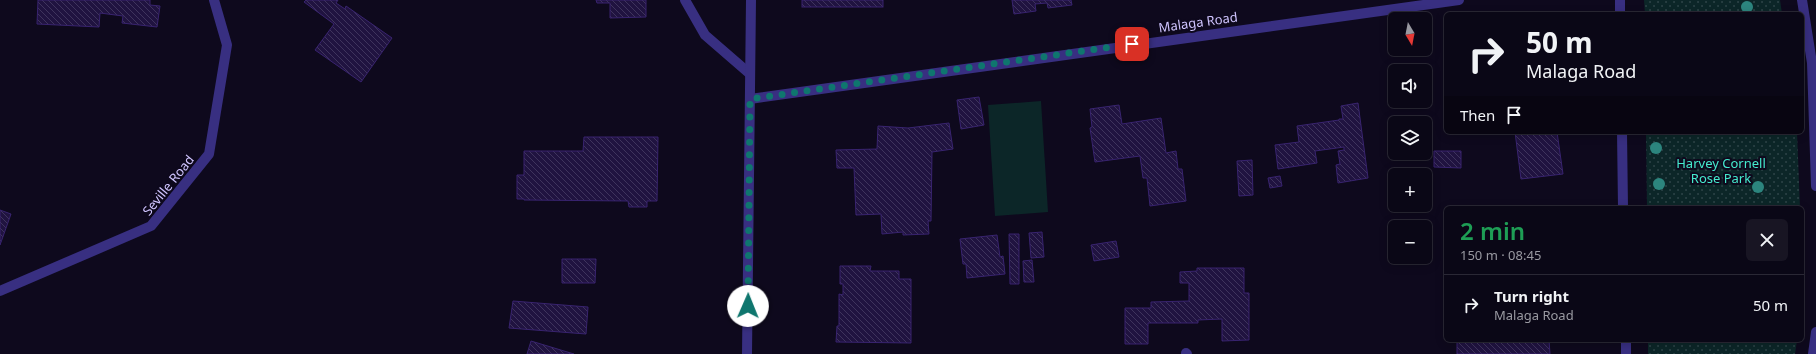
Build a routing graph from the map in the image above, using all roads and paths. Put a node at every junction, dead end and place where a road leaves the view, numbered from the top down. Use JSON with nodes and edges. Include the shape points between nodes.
{"nodes":[{"id":1,"x":214,"y":0,"type":"edge"},
{"id":2,"x":685,"y":0,"type":"edge"},
{"id":3,"x":751,"y":0,"type":"edge"},
{"id":4,"x":1459,"y":0,"type":"edge"},
{"id":5,"x":1620,"y":0,"type":"edge"},
{"id":6,"x":1802,"y":0,"type":"edge"},
{"id":7,"x":1620,"y":12,"type":"edge"},
{"id":8,"x":1804,"y":12,"type":"edge"},
{"id":9,"x":1804,"y":13,"type":"edge"},
{"id":10,"x":750,"y":74,"type":"junction"},
{"id":11,"x":750,"y":99,"type":"junction"},
{"id":12,"x":1622,"y":134,"type":"edge"},
{"id":13,"x":1816,"y":186,"type":"edge"},
{"id":14,"x":1623,"y":206,"type":"edge"},
{"id":15,"x":0,"y":291,"type":"edge"},
{"id":16,"x":1816,"y":332,"type":"edge"},
{"id":17,"x":1626,"y":342,"type":"edge"},
{"id":18,"x":747,"y":354,"type":"edge"},
{"id":19,"x":1626,"y":354,"type":"edge"},
{"id":20,"x":1813,"y":354,"type":"edge"}],
"edges":[{"from":1,"to":15,"type":"street","name":"Seville Road","via":[[227,45],[209,154],[151,226]]},
{"from":2,"to":10,"type":"street","via":[[705,35]]},
{"from":3,"to":10,"type":"street"},
{"from":4,"to":11,"type":"street","name":"Malaga Road"},
{"from":5,"to":7,"type":"street"},
{"from":6,"to":8,"type":"street"},
{"from":9,"to":13,"type":"street","via":[[1812,63]]},
{"from":10,"to":11,"type":"street"},
{"from":11,"to":18,"type":"street"},
{"from":12,"to":14,"type":"street"},
{"from":16,"to":20,"type":"street"},
{"from":17,"to":19,"type":"street"}]}
